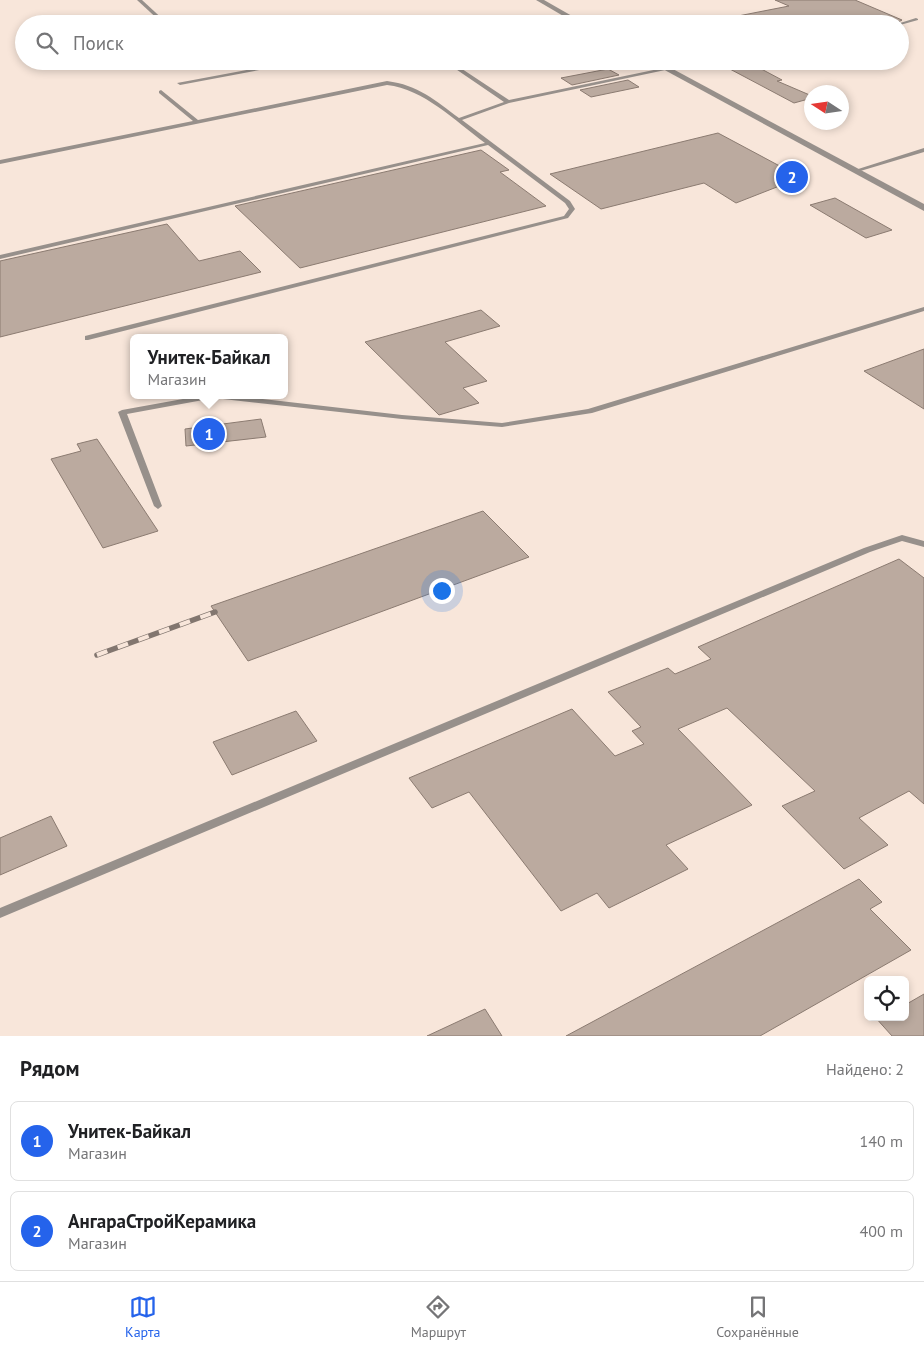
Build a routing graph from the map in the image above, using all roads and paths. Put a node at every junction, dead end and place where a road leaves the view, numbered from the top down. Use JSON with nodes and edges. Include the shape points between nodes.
{"nodes":[{"id":1,"x":139,"y":0,"type":"edge"},
{"id":2,"x":539,"y":0,"type":"edge"},
{"id":3,"x":156,"y":15,"type":"edge"},
{"id":4,"x":566,"y":15,"type":"edge"},
{"id":5,"x":916,"y":19,"type":"dead end"},
{"id":6,"x":909,"y":21,"type":"edge"},
{"id":7,"x":254,"y":70,"type":"edge"},
{"id":8,"x":460,"y":70,"type":"edge"},
{"id":9,"x":667,"y":70,"type":"joint"},
{"id":10,"x":180,"y":83,"type":"dead end"},
{"id":11,"x":161,"y":92,"type":"dead end"},
{"id":12,"x":508,"y":102,"type":"junction"},
{"id":13,"x":458,"y":120,"type":"junction"},
{"id":14,"x":196,"y":121,"type":"junction"},
{"id":15,"x":490,"y":143,"type":"junction"},
{"id":16,"x":924,"y":150,"type":"edge"},
{"id":17,"x":0,"y":162,"type":"edge"},
{"id":18,"x":855,"y":172,"type":"junction"},
{"id":19,"x":924,"y":208,"type":"edge"},
{"id":20,"x":0,"y":257,"type":"edge"},
{"id":21,"x":924,"y":309,"type":"edge"},
{"id":22,"x":88,"y":338,"type":"dead end"},
{"id":23,"x":197,"y":399,"type":"edge"},
{"id":24,"x":241,"y":399,"type":"edge"},
{"id":25,"x":158,"y":506,"type":"dead end"},
{"id":26,"x":924,"y":544,"type":"edge"},
{"id":27,"x":0,"y":912,"type":"edge"}],
"edges":[{"from":1,"to":3,"type":"lane"},
{"from":2,"to":4,"type":"street"},
{"from":5,"to":6,"type":"lane"},
{"from":7,"to":10,"type":"lane"},
{"from":8,"to":12,"type":"lane"},
{"from":9,"to":12,"type":"lane"},
{"from":9,"to":18,"type":"street"},
{"from":11,"to":14,"type":"lane"},
{"from":12,"to":13,"type":"lane"},
{"from":13,"to":14,"type":"lane","via":[[428,96],[403,83],[387,83]]},
{"from":13,"to":15,"type":"lane"},
{"from":14,"to":17,"type":"lane"},
{"from":15,"to":20,"type":"lane"},
{"from":15,"to":22,"type":"lane","via":[[568,202],[572,209],[570,213],[566,217]]},
{"from":16,"to":18,"type":"lane"},
{"from":18,"to":19,"type":"street"},
{"from":21,"to":24,"type":"lane","via":[[590,411],[502,425]]},
{"from":23,"to":25,"type":"lane","via":[[122,412]]},
{"from":26,"to":27,"type":"lane","via":[[902,538],[868,550]]}]}
